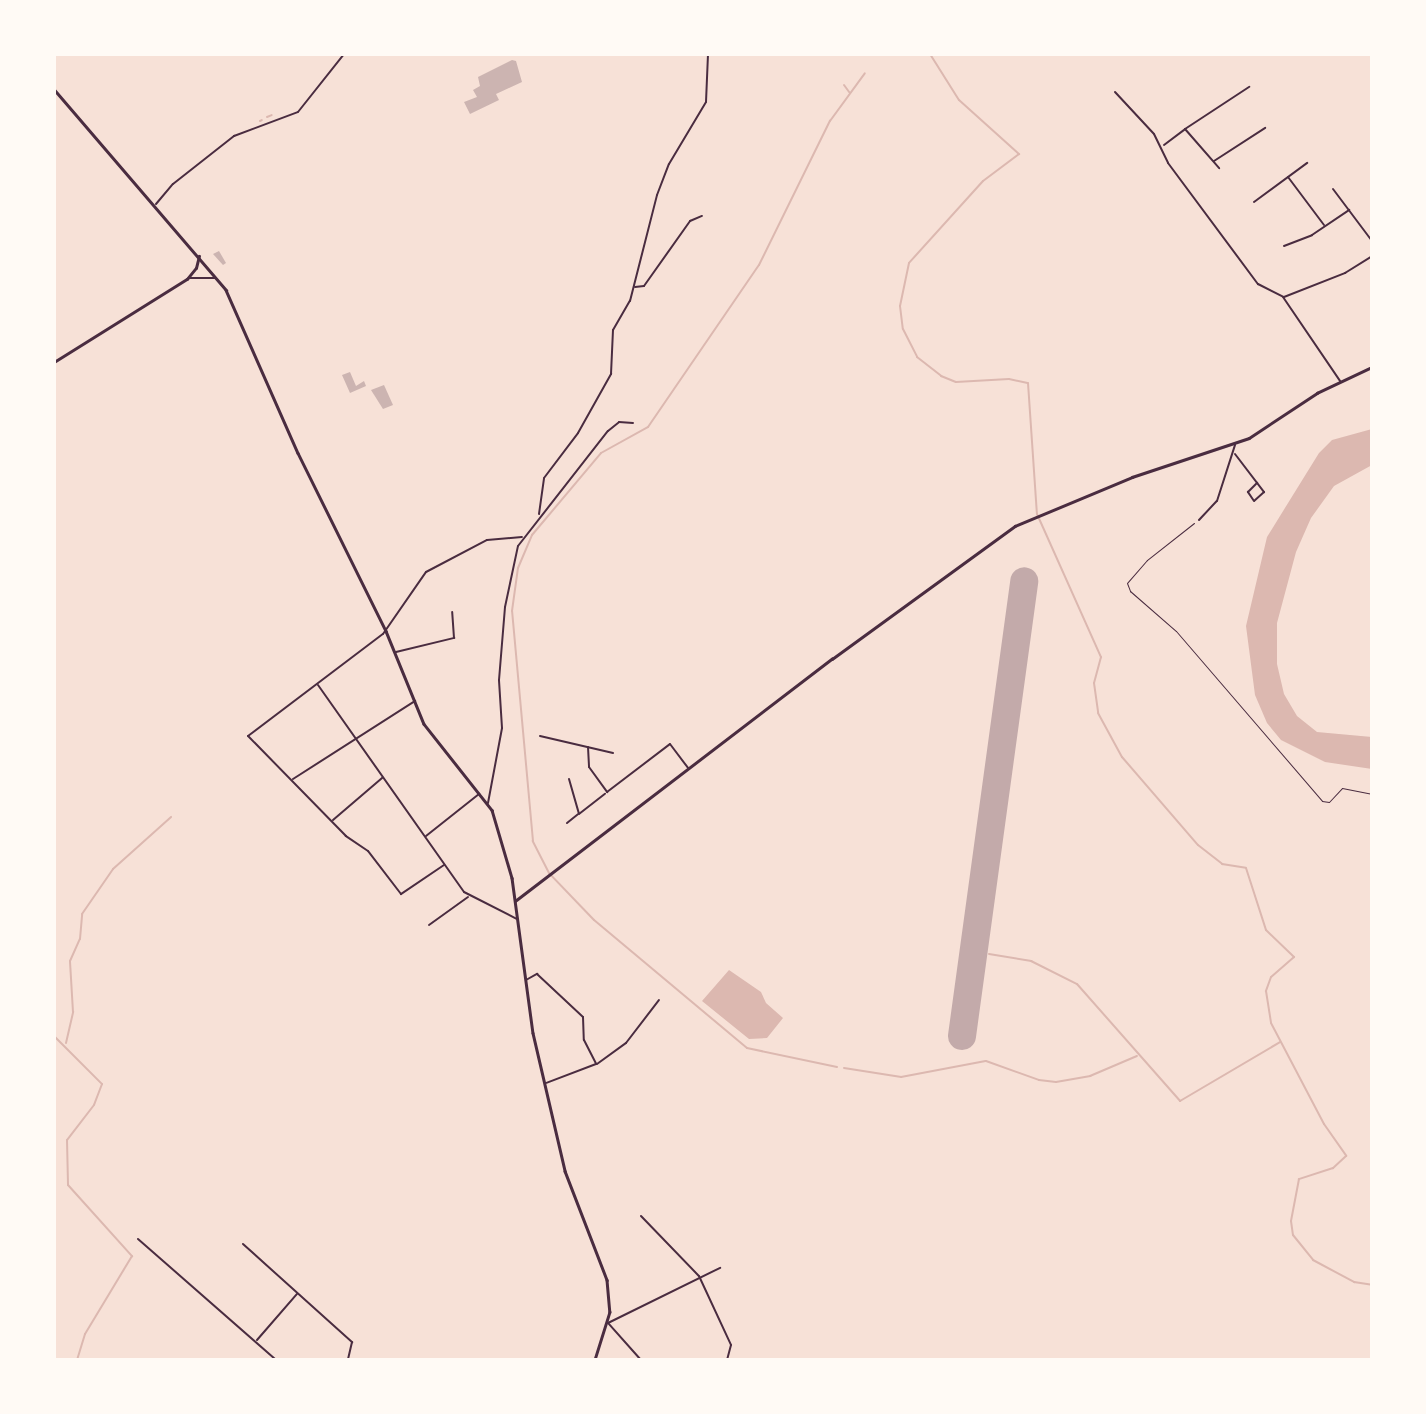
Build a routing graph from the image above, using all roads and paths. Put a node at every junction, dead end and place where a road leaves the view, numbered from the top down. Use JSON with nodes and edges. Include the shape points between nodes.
{"nodes":[{"id":1,"x":344,"y":54,"type":"edge"},
{"id":2,"x":708,"y":54,"type":"edge"},
{"id":3,"x":1249,"y":87,"type":"dead end"},
{"id":4,"x":54,"y":89,"type":"edge"},
{"id":5,"x":1115,"y":92,"type":"dead end"},
{"id":6,"x":1265,"y":128,"type":"dead end"},
{"id":7,"x":1185,"y":129,"type":"junction"},
{"id":8,"x":1163,"y":146,"type":"junction"},
{"id":9,"x":1214,"y":161,"type":"junction"},
{"id":10,"x":1307,"y":163,"type":"dead end"},
{"id":11,"x":1219,"y":167,"type":"dead end"},
{"id":12,"x":1288,"y":177,"type":"junction"},
{"id":13,"x":1333,"y":189,"type":"dead end"},
{"id":14,"x":1254,"y":202,"type":"dead end"},
{"id":15,"x":156,"y":204,"type":"junction"},
{"id":16,"x":1349,"y":210,"type":"junction"},
{"id":17,"x":702,"y":216,"type":"dead end"},
{"id":18,"x":1325,"y":225,"type":"junction"},
{"id":19,"x":1372,"y":241,"type":"edge"},
{"id":20,"x":1284,"y":246,"type":"dead end"},
{"id":21,"x":198,"y":256,"type":"junction"},
{"id":22,"x":1372,"y":256,"type":"edge"},
{"id":23,"x":187,"y":279,"type":"junction"},
{"id":24,"x":218,"y":280,"type":"junction"},
{"id":25,"x":634,"y":287,"type":"junction"},
{"id":26,"x":1283,"y":298,"type":"junction"},
{"id":27,"x":54,"y":362,"type":"edge"},
{"id":28,"x":1372,"y":367,"type":"edge"},
{"id":29,"x":1340,"y":382,"type":"junction"},
{"id":30,"x":633,"y":423,"type":"dead end"},
{"id":31,"x":1235,"y":443,"type":"junction"},
{"id":32,"x":1235,"y":454,"type":"junction"},
{"id":33,"x":1257,"y":483,"type":"junction"},
{"id":34,"x":539,"y":514,"type":"junction"},
{"id":35,"x":1199,"y":520,"type":"joint"},
{"id":36,"x":522,"y":537,"type":"junction"},
{"id":37,"x":452,"y":612,"type":"dead end"},
{"id":38,"x":386,"y":631,"type":"junction"},
{"id":39,"x":395,"y":652,"type":"junction"},
{"id":40,"x":318,"y":684,"type":"junction"},
{"id":41,"x":415,"y":701,"type":"junction"},
{"id":42,"x":354,"y":736,"type":"junction"},
{"id":43,"x":540,"y":736,"type":"dead end"},
{"id":44,"x":588,"y":747,"type":"junction"},
{"id":45,"x":613,"y":754,"type":"dead end"},
{"id":46,"x":689,"y":769,"type":"junction"},
{"id":47,"x":383,"y":777,"type":"junction"},
{"id":48,"x":569,"y":779,"type":"dead end"},
{"id":49,"x":292,"y":780,"type":"junction"},
{"id":50,"x":607,"y":792,"type":"junction"},
{"id":51,"x":480,"y":794,"type":"junction"},
{"id":52,"x":1372,"y":794,"type":"edge"},
{"id":53,"x":488,"y":804,"type":"junction"},
{"id":54,"x":579,"y":814,"type":"junction"},
{"id":55,"x":332,"y":821,"type":"junction"},
{"id":56,"x":568,"y":823,"type":"dead end"},
{"id":57,"x":425,"y":836,"type":"junction"},
{"id":58,"x":444,"y":865,"type":"junction"},
{"id":59,"x":470,"y":896,"type":"junction"},
{"id":60,"x":516,"y":901,"type":"junction"},
{"id":61,"x":518,"y":920,"type":"junction"},
{"id":62,"x":429,"y":925,"type":"dead end"},
{"id":63,"x":525,"y":980,"type":"junction"},
{"id":64,"x":659,"y":1000,"type":"dead end"},
{"id":65,"x":596,"y":1065,"type":"junction"},
{"id":66,"x":544,"y":1083,"type":"junction"},
{"id":67,"x":641,"y":1216,"type":"dead end"},
{"id":68,"x":138,"y":1240,"type":"dead end"},
{"id":69,"x":243,"y":1244,"type":"dead end"},
{"id":70,"x":720,"y":1268,"type":"dead end"},
{"id":71,"x":701,"y":1278,"type":"junction"},
{"id":72,"x":298,"y":1294,"type":"junction"},
{"id":73,"x":608,"y":1323,"type":"junction"},
{"id":74,"x":256,"y":1340,"type":"junction"},
{"id":75,"x":276,"y":1360,"type":"edge"},
{"id":76,"x":348,"y":1360,"type":"edge"},
{"id":77,"x":595,"y":1360,"type":"edge"},
{"id":78,"x":641,"y":1360,"type":"edge"},
{"id":79,"x":727,"y":1360,"type":"edge"}],
"edges":[{"from":1,"to":15,"type":"street","via":[[298,112],[234,136],[173,184]]},
{"from":2,"to":25,"type":"street","via":[[706,102],[669,164]]},
{"from":3,"to":7,"type":"street"},
{"from":4,"to":15,"type":"street"},
{"from":5,"to":8,"type":"street"},
{"from":6,"to":9,"type":"street"},
{"from":7,"to":8,"type":"street"},
{"from":7,"to":9,"type":"street"},
{"from":8,"to":26,"type":"street","via":[[1168,163],[1243,266],[1263,289]]},
{"from":9,"to":11,"type":"street"},
{"from":10,"to":12,"type":"street"},
{"from":12,"to":14,"type":"street"},
{"from":12,"to":18,"type":"street"},
{"from":13,"to":16,"type":"street"},
{"from":15,"to":21,"type":"street"},
{"from":16,"to":18,"type":"street"},
{"from":16,"to":19,"type":"street"},
{"from":17,"to":25,"type":"street","via":[[690,221],[644,286]]},
{"from":18,"to":20,"type":"street"},
{"from":21,"to":23,"type":"street"},
{"from":21,"to":24,"type":"street"},
{"from":22,"to":26,"type":"street","via":[[1345,273]]},
{"from":23,"to":24,"type":"street"},
{"from":23,"to":27,"type":"street"},
{"from":24,"to":38,"type":"street"},
{"from":25,"to":34,"type":"street","via":[[613,330],[611,374],[578,433],[544,478]]},
{"from":26,"to":29,"type":"street"},
{"from":28,"to":29,"type":"street"},
{"from":29,"to":31,"type":"street"},
{"from":30,"to":34,"type":"street","via":[[622,421],[612,427]]},
{"from":31,"to":32,"type":"street"},
{"from":31,"to":46,"type":"street","via":[[1038,514],[865,634]]},
{"from":32,"to":33,"type":"street"},
{"from":32,"to":35,"type":"street","via":[[1217,501]]},
{"from":33,"to":33,"type":"street","via":[[1264,492],[1254,501],[1248,492]]},
{"from":34,"to":36,"type":"street"},
{"from":35,"to":52,"type":"path","via":[[1147,560],[1127,583],[1130,591],[1176,631],[1322,801],[1329,802],[1342,788]]},
{"from":36,"to":38,"type":"street","via":[[487,540],[433,567],[415,582]]},
{"from":36,"to":53,"type":"street","via":[[507,592],[499,680],[502,728]]},
{"from":37,"to":39,"type":"street","via":[[454,638]]},
{"from":38,"to":39,"type":"street"},
{"from":38,"to":40,"type":"street"},
{"from":39,"to":41,"type":"street"},
{"from":40,"to":42,"type":"street"},
{"from":40,"to":49,"type":"street","via":[[248,736]]},
{"from":41,"to":42,"type":"street"},
{"from":41,"to":51,"type":"street","via":[[429,732]]},
{"from":42,"to":47,"type":"street"},
{"from":42,"to":49,"type":"street"},
{"from":43,"to":44,"type":"street"},
{"from":44,"to":45,"type":"street"},
{"from":44,"to":50,"type":"street","via":[[589,767]]},
{"from":46,"to":50,"type":"street","via":[[670,744]]},
{"from":46,"to":60,"type":"street"},
{"from":47,"to":55,"type":"street"},
{"from":47,"to":57,"type":"street"},
{"from":48,"to":54,"type":"street"},
{"from":49,"to":55,"type":"street"},
{"from":50,"to":54,"type":"street"},
{"from":51,"to":53,"type":"street"},
{"from":51,"to":57,"type":"street"},
{"from":53,"to":60,"type":"street"},
{"from":54,"to":56,"type":"street"},
{"from":55,"to":58,"type":"street","via":[[368,851],[401,894]]},
{"from":57,"to":58,"type":"street"},
{"from":58,"to":59,"type":"street"},
{"from":59,"to":61,"type":"street"},
{"from":59,"to":62,"type":"street"},
{"from":60,"to":61,"type":"street"},
{"from":61,"to":63,"type":"street"},
{"from":63,"to":65,"type":"street","via":[[537,974],[583,1017],[584,1040]]},
{"from":63,"to":66,"type":"street"},
{"from":64,"to":65,"type":"street","via":[[626,1043]]},
{"from":65,"to":66,"type":"street"},
{"from":66,"to":73,"type":"street","via":[[569,1183],[605,1272]]},
{"from":67,"to":71,"type":"street"},
{"from":68,"to":74,"type":"street"},
{"from":69,"to":72,"type":"street"},
{"from":70,"to":71,"type":"street"},
{"from":71,"to":73,"type":"street"},
{"from":71,"to":79,"type":"street","via":[[732,1347]]},
{"from":72,"to":74,"type":"street"},
{"from":72,"to":76,"type":"street","via":[[354,1344]]},
{"from":73,"to":77,"type":"street"},
{"from":73,"to":78,"type":"street"},
{"from":74,"to":75,"type":"street"}]}
